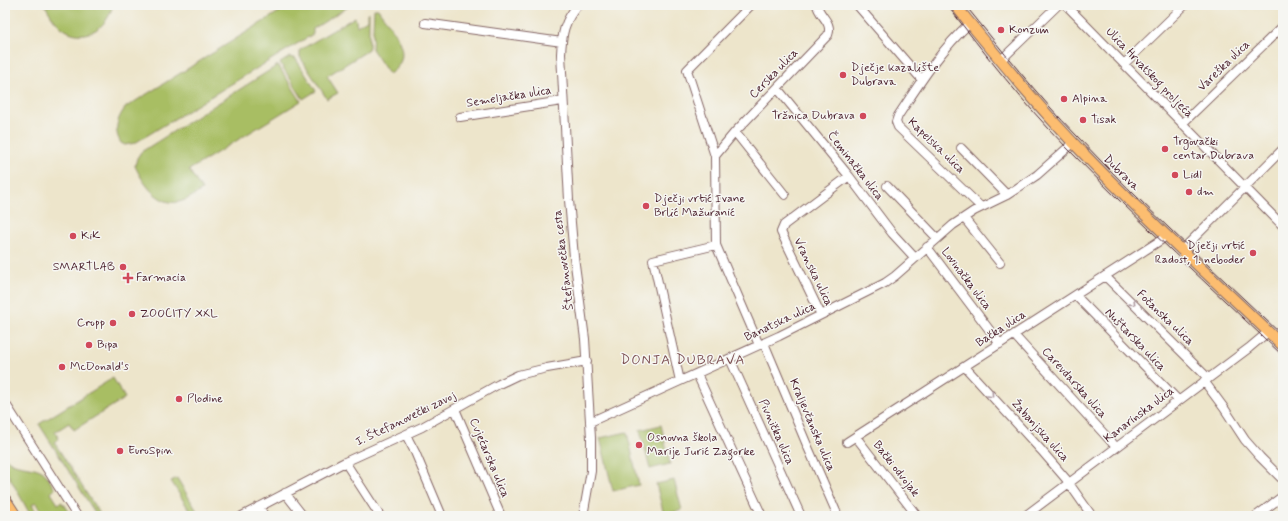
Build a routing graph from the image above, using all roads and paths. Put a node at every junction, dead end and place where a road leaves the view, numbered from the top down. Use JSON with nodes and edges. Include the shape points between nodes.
{"nodes":[{"id":1,"x":578,"y":5,"type":"edge"},
{"id":2,"x":751,"y":5,"type":"edge"},
{"id":3,"x":817,"y":5,"type":"edge"},
{"id":4,"x":857,"y":5,"type":"edge"},
{"id":5,"x":955,"y":5,"type":"edge"},
{"id":6,"x":1058,"y":5,"type":"edge"},
{"id":7,"x":1066,"y":5,"type":"edge"},
{"id":8,"x":1185,"y":5,"type":"edge"},
{"id":9,"x":425,"y":23,"type":"dead end"},
{"id":10,"x":970,"y":23,"type":"junction"},
{"id":11,"x":1283,"y":26,"type":"edge"},
{"id":12,"x":562,"y":42,"type":"junction"},
{"id":13,"x":1001,"y":60,"type":"junction"},
{"id":14,"x":1124,"y":64,"type":"junction"},
{"id":15,"x":922,"y":80,"type":"junction"},
{"id":16,"x":777,"y":88,"type":"junction"},
{"id":17,"x":562,"y":101,"type":"junction"},
{"id":18,"x":460,"y":117,"type":"dead end"},
{"id":19,"x":1182,"y":124,"type":"junction"},
{"id":20,"x":735,"y":132,"type":"junction"},
{"id":21,"x":1073,"y":143,"type":"junction"},
{"id":22,"x":961,"y":148,"type":"dead end"},
{"id":23,"x":1283,"y":148,"type":"edge"},
{"id":24,"x":715,"y":156,"type":"junction"},
{"id":25,"x":849,"y":176,"type":"junction"},
{"id":26,"x":887,"y":186,"type":"dead end"},
{"id":27,"x":1244,"y":187,"type":"junction"},
{"id":28,"x":785,"y":195,"type":"dead end"},
{"id":29,"x":1007,"y":196,"type":"junction"},
{"id":30,"x":981,"y":207,"type":"junction"},
{"id":31,"x":964,"y":218,"type":"junction"},
{"id":32,"x":1283,"y":226,"type":"edge"},
{"id":33,"x":1166,"y":235,"type":"junction"},
{"id":34,"x":937,"y":238,"type":"junction"},
{"id":35,"x":716,"y":245,"type":"junction"},
{"id":36,"x":927,"y":247,"type":"junction"},
{"id":37,"x":1182,"y":250,"type":"junction"},
{"id":38,"x":915,"y":258,"type":"junction"},
{"id":39,"x":1000,"y":263,"type":"dead end"},
{"id":40,"x":1105,"y":276,"type":"junction"},
{"id":41,"x":1076,"y":296,"type":"junction"},
{"id":42,"x":821,"y":315,"type":"junction"},
{"id":43,"x":1268,"y":332,"type":"junction"},
{"id":44,"x":1014,"y":335,"type":"junction"},
{"id":45,"x":762,"y":344,"type":"junction"},
{"id":46,"x":1000,"y":344,"type":"junction"},
{"id":47,"x":1283,"y":346,"type":"edge"},
{"id":48,"x":730,"y":359,"type":"junction"},
{"id":49,"x":587,"y":361,"type":"junction"},
{"id":50,"x":965,"y":366,"type":"junction"},
{"id":51,"x":697,"y":374,"type":"junction"},
{"id":52,"x":1206,"y":380,"type":"junction"},
{"id":53,"x":680,"y":381,"type":"junction"},
{"id":54,"x":1178,"y":400,"type":"junction"},
{"id":55,"x":5,"y":404,"type":"edge"},
{"id":56,"x":455,"y":409,"type":"junction"},
{"id":57,"x":590,"y":422,"type":"junction"},
{"id":58,"x":406,"y":435,"type":"junction"},
{"id":59,"x":856,"y":436,"type":"junction"},
{"id":60,"x":847,"y":442,"type":"dead end"},
{"id":61,"x":1116,"y":447,"type":"junction"},
{"id":62,"x":345,"y":462,"type":"junction"},
{"id":63,"x":1283,"y":480,"type":"edge"},
{"id":64,"x":1070,"y":483,"type":"junction"},
{"id":65,"x":285,"y":493,"type":"junction"},
{"id":66,"x":1283,"y":496,"type":"edge"},
{"id":67,"x":5,"y":499,"type":"edge"},
{"id":68,"x":258,"y":507,"type":"junction"},
{"id":69,"x":16,"y":516,"type":"edge"},
{"id":70,"x":77,"y":516,"type":"edge"},
{"id":71,"x":242,"y":516,"type":"edge"},
{"id":72,"x":265,"y":516,"type":"edge"},
{"id":73,"x":303,"y":516,"type":"edge"},
{"id":74,"x":380,"y":516,"type":"edge"},
{"id":75,"x":442,"y":516,"type":"edge"},
{"id":76,"x":501,"y":516,"type":"edge"},
{"id":77,"x":583,"y":516,"type":"edge"},
{"id":78,"x":762,"y":516,"type":"edge"},
{"id":79,"x":801,"y":516,"type":"edge"},
{"id":80,"x":838,"y":516,"type":"edge"},
{"id":81,"x":917,"y":516,"type":"edge"},
{"id":82,"x":1025,"y":516,"type":"edge"},
{"id":83,"x":1092,"y":516,"type":"edge"},
{"id":84,"x":1256,"y":516,"type":"edge"}],
"edges":[{"from":1,"to":12,"type":"street","name":"Štefanovečka cesta","via":[[566,21]]},
{"from":2,"to":24,"type":"street","via":[[687,70]]},
{"from":3,"to":16,"type":"street","name":"Cerska ulica","via":[[830,31]]},
{"from":4,"to":15,"type":"street"},
{"from":5,"to":10,"type":"main road","name":"Dubrava"},
{"from":6,"to":13,"type":"street"},
{"from":7,"to":14,"type":"street","name":"Ulica Hrvatskog proljeća"},
{"from":8,"to":14,"type":"street"},
{"from":9,"to":12,"type":"street"},
{"from":10,"to":13,"type":"main road","name":"Dubrava"},
{"from":10,"to":15,"type":"street","name":"Kapelska ulica"},
{"from":11,"to":19,"type":"street","name":"Vareška ulica"},
{"from":12,"to":17,"type":"street","name":"Štefanovečka cesta"},
{"from":13,"to":21,"type":"main road","name":"Dubrava"},
{"from":14,"to":19,"type":"street","name":"Ulica Hrvatskog proljeća"},
{"from":15,"to":30,"type":"street","name":"Kapelska ulica","via":[[898,116],[898,128]]},
{"from":16,"to":20,"type":"street","name":"Cerska ulica"},
{"from":16,"to":25,"type":"street","name":"Čeminačka ulica"},
{"from":17,"to":18,"type":"street","name":"Semeljačka ulica"},
{"from":17,"to":49,"type":"street","name":"Štefanovečka cesta","via":[[573,250]]},
{"from":19,"to":27,"type":"street","name":"Ulica Hrvatskog proljeća"},
{"from":20,"to":24,"type":"street","name":"Cerska ulica"},
{"from":20,"to":28,"type":"street"},
{"from":21,"to":29,"type":"street","name":"Banatska ulica","via":[[1037,175]]},
{"from":21,"to":33,"type":"main road","name":"Dubrava"},
{"from":22,"to":29,"type":"street"},
{"from":23,"to":27,"type":"street"},
{"from":24,"to":35,"type":"street"},
{"from":25,"to":38,"type":"street","name":"Čeminačka ulica","via":[[888,228]]},
{"from":25,"to":42,"type":"street","name":"Vranska ulica","via":[[781,228]]},
{"from":26,"to":34,"type":"street","name":"Lovinačka ulica"},
{"from":27,"to":32,"type":"street","name":"Ulica Hrvatskog proljeća"},
{"from":27,"to":37,"type":"street"},
{"from":29,"to":30,"type":"street","name":"Banatska ulica"},
{"from":30,"to":31,"type":"street","name":"Banatska ulica"},
{"from":31,"to":34,"type":"street","name":"Banatska ulica"},
{"from":31,"to":39,"type":"street"},
{"from":33,"to":37,"type":"main road","name":"Dubrava"},
{"from":33,"to":40,"type":"street","name":"Bačka ulica"},
{"from":34,"to":36,"type":"street","name":"Banatska ulica"},
{"from":35,"to":45,"type":"street","name":"Kraljevčanska ulica"},
{"from":35,"to":53,"type":"street","via":[[653,260]]},
{"from":36,"to":38,"type":"street","name":"Banatska ulica"},
{"from":36,"to":46,"type":"street","name":"Lovinačka ulica"},
{"from":37,"to":43,"type":"main road","name":"Dubrava"},
{"from":38,"to":42,"type":"street","name":"Banatska ulica","via":[[885,283]]},
{"from":40,"to":41,"type":"street","name":"Bačka ulica"},
{"from":40,"to":52,"type":"street","name":"Fočanska ulica","one_way":true},
{"from":41,"to":44,"type":"street","name":"Bačka ulica"},
{"from":41,"to":54,"type":"street","name":"Nuštarska ulica"},
{"from":42,"to":45,"type":"street","name":"Banatska ulica"},
{"from":43,"to":47,"type":"main road","name":"Dubrava"},
{"from":43,"to":52,"type":"street","name":"Kanarinska ulica"},
{"from":44,"to":46,"type":"street","name":"Bačka ulica"},
{"from":44,"to":61,"type":"street","name":"Carevdarska ulica"},
{"from":45,"to":48,"type":"street","name":"Banatska ulica"},
{"from":45,"to":80,"type":"street","name":"Kraljevčanska ulica"},
{"from":46,"to":50,"type":"street","name":"Bačka ulica"},
{"from":48,"to":51,"type":"street","name":"Banatska ulica"},
{"from":48,"to":79,"type":"street","name":"Pivnička ulica"},
{"from":49,"to":56,"type":"street","name":"I. Štefanovečki zavoj","via":[[518,375]]},
{"from":49,"to":57,"type":"street","name":"Štefanovečka cesta"},
{"from":50,"to":59,"type":"street","name":"Bačka ulica"},
{"from":50,"to":64,"type":"street","name":"Žabanjska ulica","one_way":true},
{"from":51,"to":53,"type":"street","name":"Banatska ulica"},
{"from":51,"to":78,"type":"street"},
{"from":52,"to":54,"type":"street","name":"Kanarinska ulica"},
{"from":52,"to":63,"type":"street","name":"Fočanska ulica","via":[[1245,440]]},
{"from":53,"to":57,"type":"street","name":"Banatska ulica"},
{"from":54,"to":61,"type":"street","name":"Kanarinska ulica"},
{"from":55,"to":70,"type":"street"},
{"from":56,"to":58,"type":"street","name":"I. Štefanovečki zavoj"},
{"from":56,"to":76,"type":"street","name":"Cvjećarska ulica"},
{"from":57,"to":77,"type":"street","name":"Štefanovečka cesta","via":[[591,471]]},
{"from":58,"to":62,"type":"street","name":"I. Štefanovečki zavoj"},
{"from":58,"to":75,"type":"street"},
{"from":59,"to":60,"type":"street","name":"Bačka ulica"},
{"from":59,"to":81,"type":"street","name":"Bački odvojak"},
{"from":61,"to":64,"type":"street","name":"Kanarinska ulica"},
{"from":62,"to":65,"type":"street","name":"I. Štefanovečki zavoj"},
{"from":62,"to":74,"type":"street"},
{"from":64,"to":82,"type":"street","name":"Kanarinska ulica"},
{"from":64,"to":83,"type":"street","name":"Žabanjska ulica"},
{"from":65,"to":68,"type":"street","name":"I. Štefanovečki zavoj"},
{"from":65,"to":73,"type":"street"},
{"from":66,"to":84,"type":"street"},
{"from":67,"to":69,"type":"main road"},
{"from":68,"to":71,"type":"street","name":"I. Štefanovečki zavoj"},
{"from":68,"to":72,"type":"street"}]}
